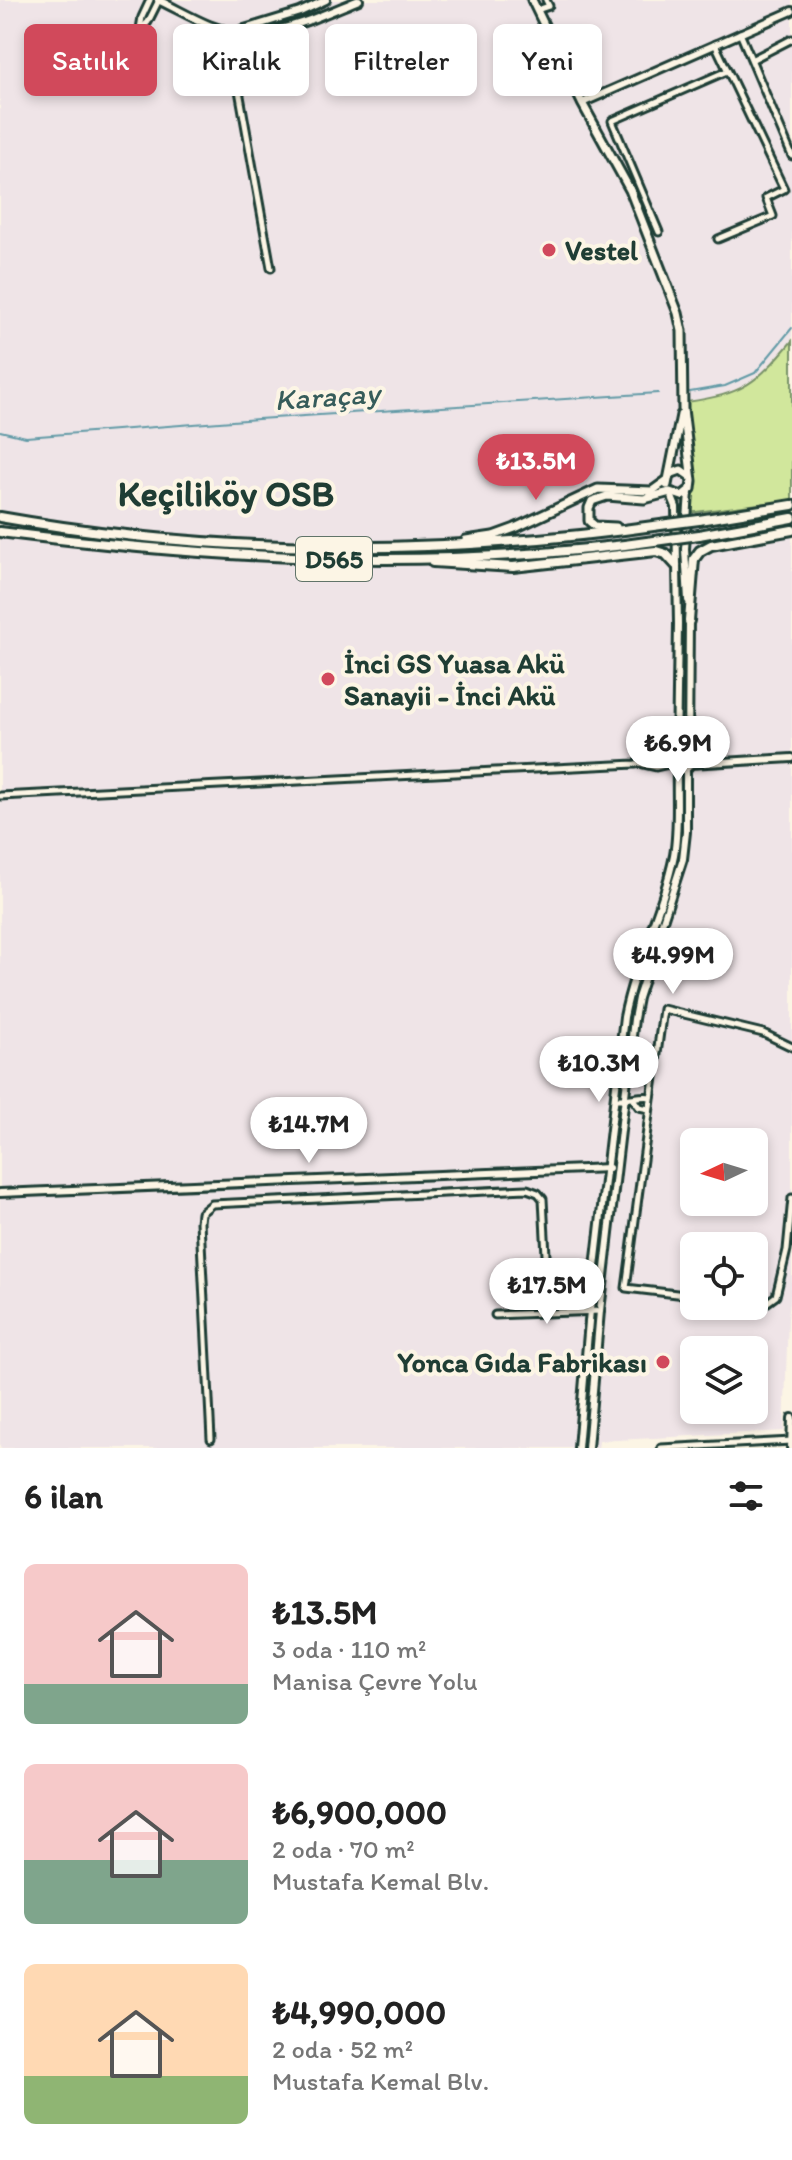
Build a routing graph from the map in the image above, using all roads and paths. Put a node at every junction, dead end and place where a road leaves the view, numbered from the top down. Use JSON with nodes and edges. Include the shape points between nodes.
{"nodes":[{"id":1,"x":150,"y":0,"type":"edge"},
{"id":2,"x":158,"y":0,"type":"edge"},
{"id":3,"x":326,"y":0,"type":"edge"},
{"id":4,"x":359,"y":0,"type":"edge"},
{"id":5,"x":532,"y":0,"type":"edge"},
{"id":6,"x":546,"y":0,"type":"edge"},
{"id":7,"x":537,"y":10,"type":"junction"},
{"id":8,"x":792,"y":11,"type":"edge"},
{"id":9,"x":208,"y":24,"type":"edge"},
{"id":10,"x":261,"y":24,"type":"edge"},
{"id":11,"x":301,"y":24,"type":"edge"},
{"id":12,"x":740,"y":32,"type":"junction"},
{"id":13,"x":792,"y":39,"type":"edge"},
{"id":14,"x":714,"y":43,"type":"junction"},
{"id":15,"x":753,"y":59,"type":"junction"},
{"id":16,"x":727,"y":71,"type":"junction"},
{"id":17,"x":240,"y":96,"type":"edge"},
{"id":18,"x":582,"y":103,"type":"junction"},
{"id":19,"x":792,"y":156,"type":"edge"},
{"id":20,"x":659,"y":232,"type":"dead end"},
{"id":21,"x":718,"y":239,"type":"dead end"},
{"id":22,"x":271,"y":268,"type":"dead end"},
{"id":23,"x":683,"y":409,"type":"junction"},
{"id":24,"x":691,"y":477,"type":"junction"},
{"id":25,"x":668,"y":478,"type":"junction"},
{"id":26,"x":670,"y":492,"type":"junction"},
{"id":27,"x":689,"y":492,"type":"junction"},
{"id":28,"x":792,"y":505,"type":"edge"},
{"id":29,"x":0,"y":517,"type":"edge"},
{"id":30,"x":792,"y":518,"type":"edge"},
{"id":31,"x":654,"y":526,"type":"junction"},
{"id":32,"x":792,"y":530,"type":"edge"},
{"id":33,"x":0,"y":532,"type":"edge"},
{"id":34,"x":413,"y":545,"type":"junction"},
{"id":35,"x":409,"y":559,"type":"junction"},
{"id":36,"x":676,"y":565,"type":"junction"},
{"id":37,"x":689,"y":621,"type":"junction"},
{"id":38,"x":792,"y":758,"type":"edge"},
{"id":39,"x":675,"y":761,"type":"junction"},
{"id":40,"x":689,"y":761,"type":"junction"},
{"id":41,"x":0,"y":796,"type":"edge"},
{"id":42,"x":792,"y":1047,"type":"edge"},
{"id":43,"x":651,"y":1097,"type":"junction"},
{"id":44,"x":615,"y":1099,"type":"junction"},
{"id":45,"x":630,"y":1100,"type":"junction"},
{"id":46,"x":649,"y":1109,"type":"junction"},
{"id":47,"x":606,"y":1168,"type":"junction"},
{"id":48,"x":617,"y":1170,"type":"junction"},
{"id":49,"x":0,"y":1193,"type":"edge"},
{"id":50,"x":792,"y":1198,"type":"edge"},
{"id":51,"x":680,"y":1294,"type":"edge"},
{"id":52,"x":768,"y":1302,"type":"edge"},
{"id":53,"x":590,"y":1310,"type":"junction"},
{"id":54,"x":600,"y":1311,"type":"junction"},
{"id":55,"x":549,"y":1312,"type":"junction"},
{"id":56,"x":495,"y":1315,"type":"dead end"},
{"id":57,"x":792,"y":1418,"type":"edge"},
{"id":58,"x":211,"y":1439,"type":"dead end"},
{"id":59,"x":791,"y":1443,"type":"edge"},
{"id":60,"x":578,"y":1448,"type":"edge"},
{"id":61,"x":588,"y":1448,"type":"edge"},
{"id":62,"x":661,"y":1448,"type":"edge"}],
"edges":[{"from":1,"to":2,"type":"street","via":[[139,31]]},
{"from":2,"to":9,"type":"street"},
{"from":3,"to":10,"type":"street"},
{"from":4,"to":11,"type":"street"},
{"from":5,"to":7,"type":"main road"},
{"from":6,"to":7,"type":"street","via":[[549,6]]},
{"from":7,"to":18,"type":"main road"},
{"from":8,"to":12,"type":"street"},
{"from":12,"to":14,"type":"street"},
{"from":12,"to":15,"type":"street"},
{"from":13,"to":15,"type":"street"},
{"from":14,"to":16,"type":"street"},
{"from":14,"to":18,"type":"street"},
{"from":15,"to":19,"type":"street"},
{"from":16,"to":20,"type":"street","via":[[612,121]]},
{"from":16,"to":21,"type":"street","via":[[784,189],[766,198],[773,216]]},
{"from":17,"to":22,"type":"street"},
{"from":18,"to":23,"type":"main road","via":[[630,190],[678,313]]},
{"from":23,"to":24,"type":"main road"},
{"from":23,"to":25,"type":"main road"},
{"from":24,"to":25,"type":"main road","via":[[681,470]]},
{"from":24,"to":27,"type":"main road"},
{"from":25,"to":26,"type":"main road"},
{"from":25,"to":34,"type":"main road","via":[[652,491],[598,489],[493,536]]},
{"from":26,"to":27,"type":"main road"},
{"from":26,"to":31,"type":"main road","via":[[644,499],[598,497],[589,508],[589,521],[595,526]]},
{"from":26,"to":36,"type":"street","via":[[676,507]]},
{"from":27,"to":37,"type":"street"},
{"from":28,"to":31,"type":"highway","number":"D565","bridge":true},
{"from":29,"to":34,"type":"highway","number":"D565","via":[[128,536],[240,544]]},
{"from":30,"to":35,"type":"highway","number":"D565","bridge":true,"via":[[699,535],[539,553]]},
{"from":31,"to":34,"type":"highway","number":"D565","via":[[515,542]]},
{"from":32,"to":37,"type":"highway","via":[[700,551],[694,559]]},
{"from":33,"to":35,"type":"highway","number":"D565","via":[[269,558]]},
{"from":35,"to":36,"type":"highway","via":[[513,567],[656,551]]},
{"from":36,"to":39,"type":"street"},
{"from":37,"to":40,"type":"street"},
{"from":38,"to":40,"type":"street"},
{"from":39,"to":40,"type":"street"},
{"from":39,"to":40,"type":"street","via":[[681,753]]},
{"from":39,"to":41,"type":"street"},
{"from":39,"to":44,"type":"street","via":[[673,857],[627,1000]]},
{"from":40,"to":45,"type":"street","via":[[683,859],[638,998]]},
{"from":42,"to":43,"type":"street","via":[[763,1033],[663,1009]]},
{"from":43,"to":45,"type":"street"},
{"from":43,"to":46,"type":"street"},
{"from":44,"to":45,"type":"street"},
{"from":44,"to":47,"type":"street"},
{"from":45,"to":46,"type":"street"},
{"from":45,"to":48,"type":"street"},
{"from":46,"to":51,"type":"street","via":[[626,1288]]},
{"from":47,"to":48,"type":"street"},
{"from":47,"to":49,"type":"street"},
{"from":47,"to":53,"type":"street"},
{"from":48,"to":54,"type":"street"},
{"from":50,"to":52,"type":"street","via":[[787,1250],[776,1296]]},
{"from":53,"to":54,"type":"street"},
{"from":53,"to":55,"type":"street"},
{"from":53,"to":60,"type":"street"},
{"from":54,"to":61,"type":"street"},
{"from":55,"to":56,"type":"street"},
{"from":55,"to":58,"type":"street","via":[[543,1199],[527,1189],[212,1204],[201,1213],[200,1222]]},
{"from":57,"to":59,"type":"street"},
{"from":59,"to":62,"type":"street"}]}
